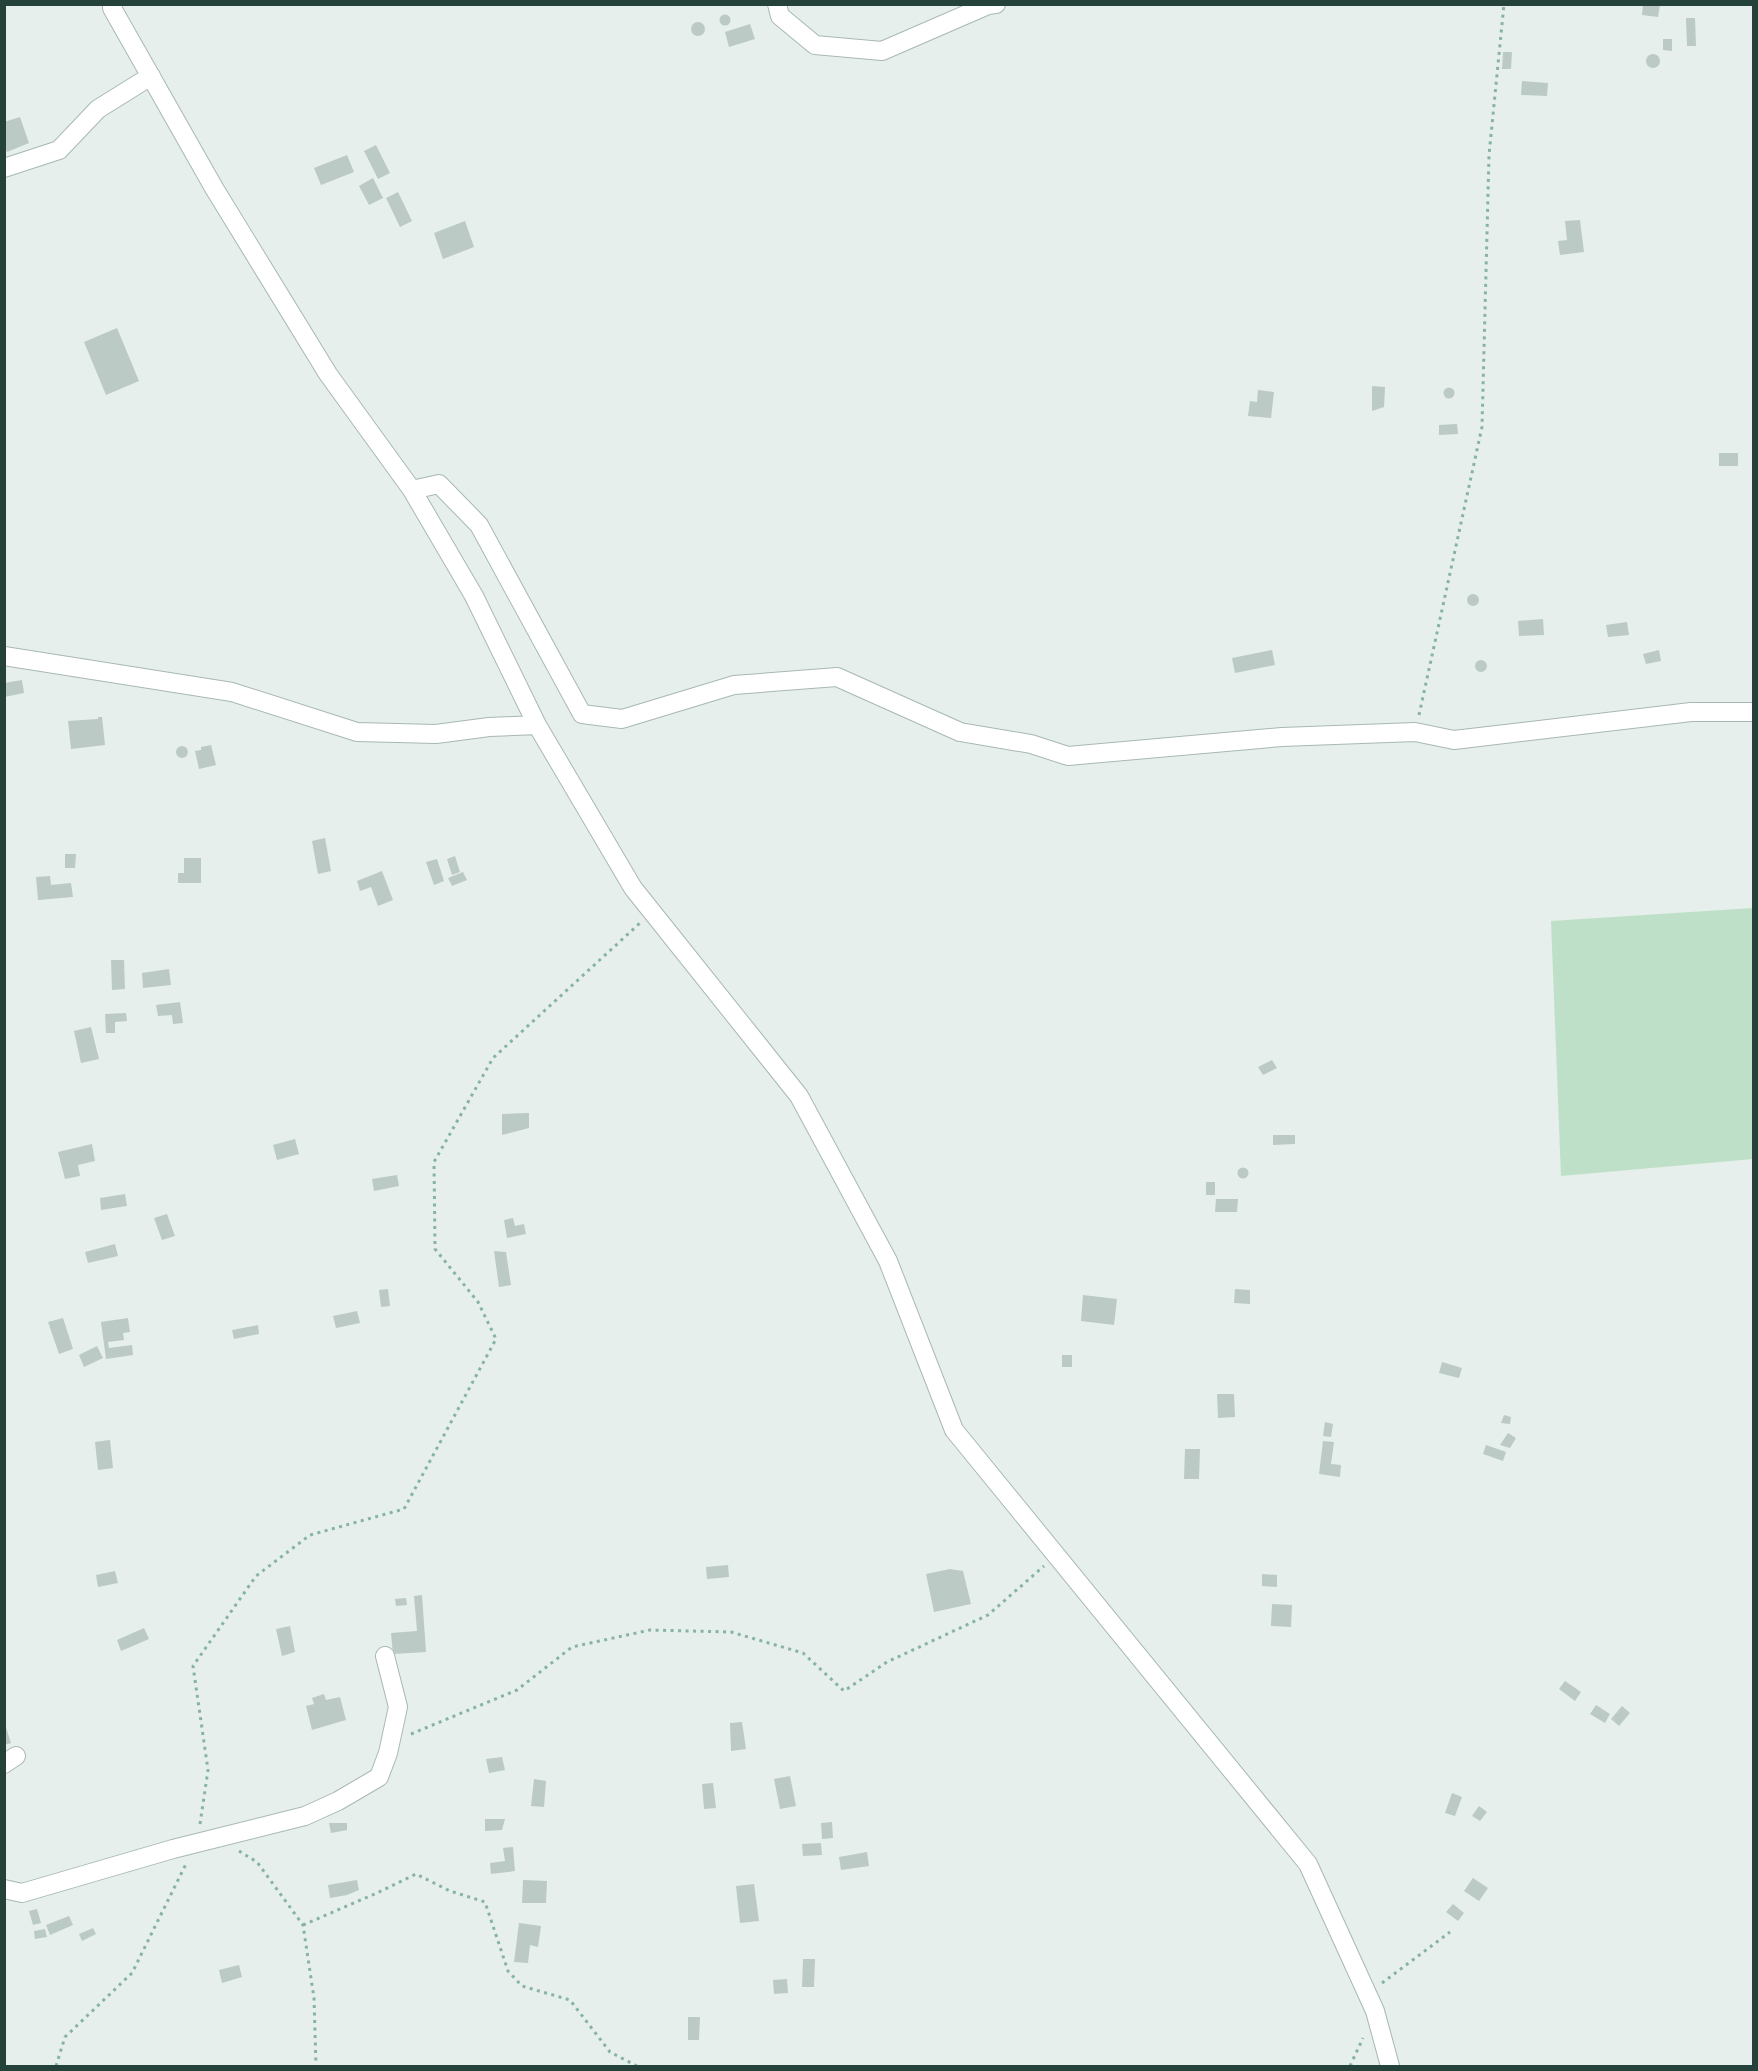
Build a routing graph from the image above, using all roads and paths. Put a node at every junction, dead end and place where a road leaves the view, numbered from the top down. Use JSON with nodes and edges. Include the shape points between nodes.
{"nodes":[{"id":1,"x":113,"y":4,"type":"edge"},
{"id":2,"x":777,"y":4,"type":"edge"},
{"id":3,"x":996,"y":4,"type":"edge"},
{"id":4,"x":1504,"y":4,"type":"edge"},
{"id":5,"x":151,"y":76,"type":"junction"},
{"id":6,"x":4,"y":168,"type":"edge"},
{"id":7,"x":412,"y":490,"type":"junction"},
{"id":8,"x":4,"y":656,"type":"edge"},
{"id":9,"x":1754,"y":712,"type":"edge"},
{"id":10,"x":537,"y":725,"type":"junction"},
{"id":11,"x":1415,"y":732,"type":"junction"},
{"id":12,"x":652,"y":912,"type":"junction"},
{"id":13,"x":1057,"y":1555,"type":"junction"},
{"id":14,"x":385,"y":1656,"type":"dead end"},
{"id":15,"x":390,"y":1742,"type":"junction"},
{"id":16,"x":218,"y":1838,"type":"junction"},
{"id":17,"x":197,"y":1843,"type":"junction"},
{"id":18,"x":4,"y":1889,"type":"edge"},
{"id":19,"x":303,"y":1925,"type":"junction"},
{"id":20,"x":1450,"y":1932,"type":"dead end"},
{"id":21,"x":1375,"y":2011,"type":"junction"},
{"id":22,"x":56,"y":2067,"type":"edge"},
{"id":23,"x":316,"y":2067,"type":"edge"},
{"id":24,"x":637,"y":2067,"type":"edge"},
{"id":25,"x":1350,"y":2067,"type":"edge"},
{"id":26,"x":1390,"y":2067,"type":"edge"}],
"edges":[{"from":1,"to":5,"type":"street"},
{"from":2,"to":3,"type":"street","via":[[780,16],[815,45],[882,51]]},
{"from":4,"to":11,"type":"path","via":[[1489,155],[1482,427]]},
{"from":5,"to":6,"type":"street","via":[[98,109],[59,150]]},
{"from":5,"to":7,"type":"street","via":[[213,188],[328,374]]},
{"from":7,"to":10,"type":"street","via":[[474,596]]},
{"from":7,"to":11,"type":"street","via":[[439,484],[479,525],[582,714],[622,719],[734,685],[837,677],[960,732],[1031,744],[1068,756],[1282,737]]},
{"from":8,"to":10,"type":"street","via":[[232,692],[357,732],[436,734]]},
{"from":9,"to":11,"type":"street","via":[[1691,712],[1454,740]]},
{"from":10,"to":12,"type":"street","via":[[633,888]]},
{"from":12,"to":13,"type":"street","via":[[799,1095],[888,1261],[954,1430]]},
{"from":12,"to":17,"type":"path","via":[[493,1058],[434,1162],[435,1250],[478,1302],[495,1339],[404,1509],[310,1535],[256,1576],[193,1666],[208,1770]]},
{"from":13,"to":15,"type":"path","via":[[988,1615],[887,1662],[844,1690],[803,1653],[731,1632],[651,1630],[572,1647],[517,1690]]},
{"from":13,"to":21,"type":"street","via":[[1308,1864]]},
{"from":14,"to":15,"type":"street","via":[[398,1707]]},
{"from":15,"to":16,"type":"street","via":[[379,1777],[339,1802],[305,1816]]},
{"from":16,"to":17,"type":"street"},
{"from":16,"to":19,"type":"path","via":[[257,1862]]},
{"from":17,"to":18,"type":"street","via":[[22,1893]]},
{"from":17,"to":22,"type":"path","via":[[132,1973],[65,2037]]},
{"from":19,"to":23,"type":"path","via":[[314,1998]]},
{"from":19,"to":24,"type":"path","via":[[416,1874],[450,1891],[486,1902],[508,1971],[522,1986],[570,2000],[610,2052]]},
{"from":20,"to":21,"type":"path","via":[[1376,1987]]},
{"from":21,"to":25,"type":"path"},
{"from":21,"to":26,"type":"street"}]}
